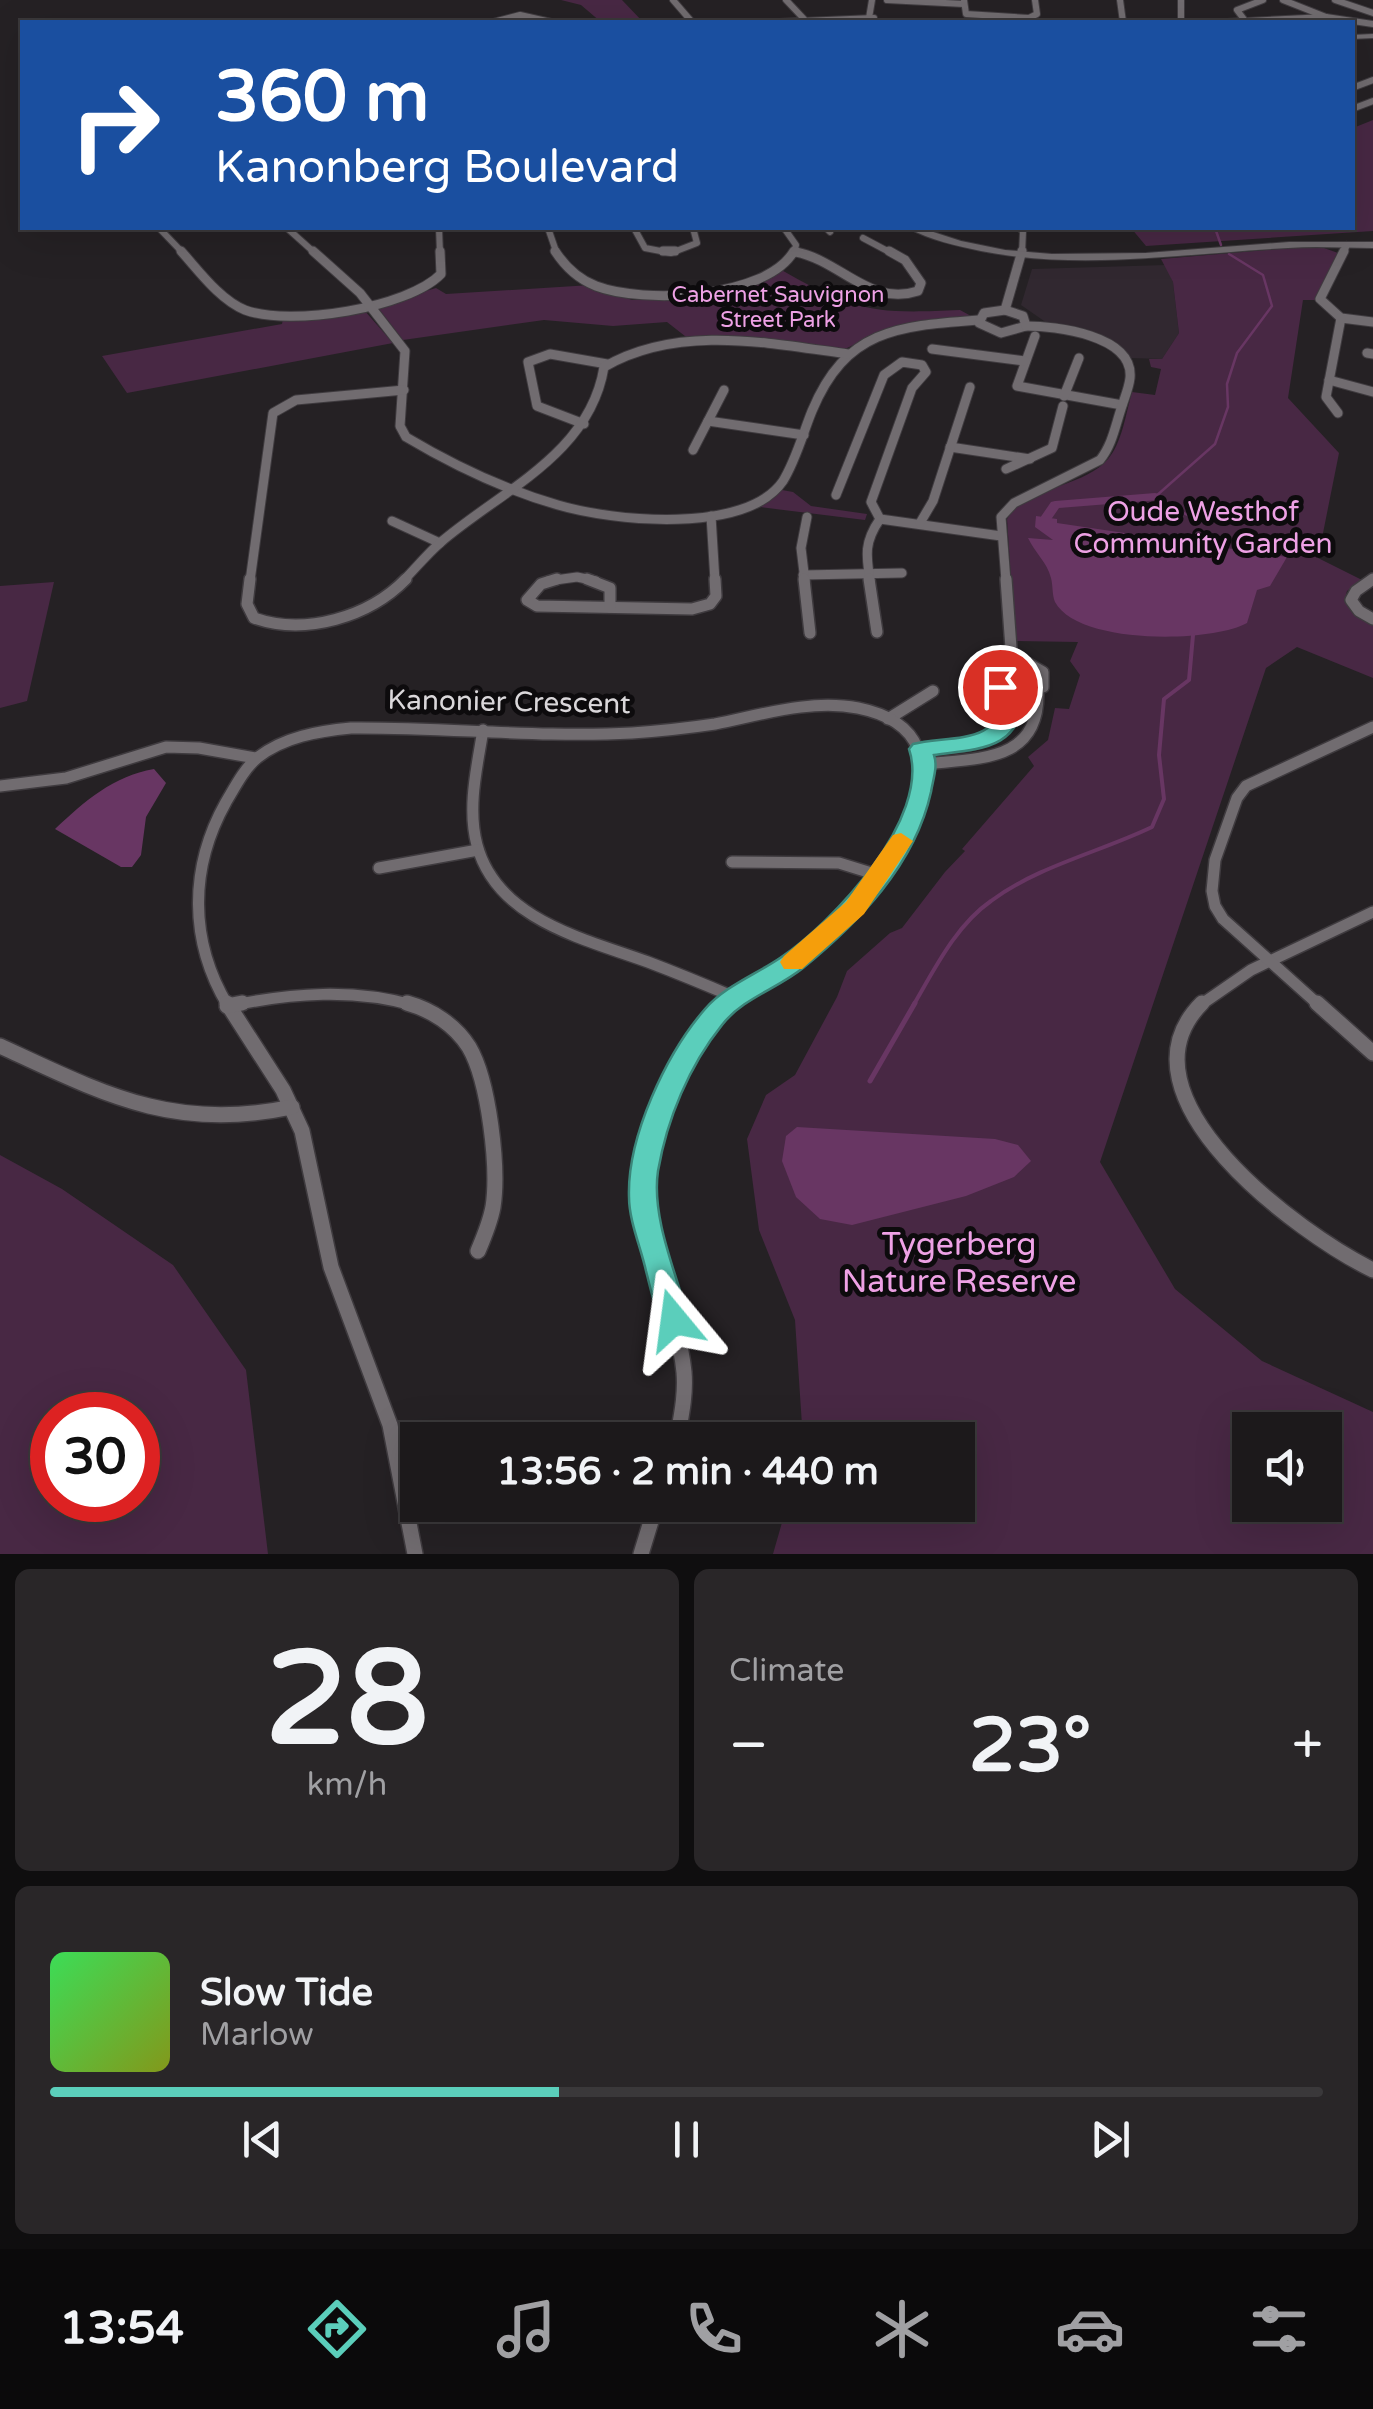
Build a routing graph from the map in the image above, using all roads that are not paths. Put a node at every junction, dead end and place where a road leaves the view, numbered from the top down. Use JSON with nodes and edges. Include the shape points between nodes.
{"nodes":[{"id":1,"x":673,"y":0,"type":"edge"},
{"id":2,"x":786,"y":0,"type":"edge"},
{"id":3,"x":872,"y":0,"type":"edge"},
{"id":4,"x":890,"y":0,"type":"edge"},
{"id":5,"x":1035,"y":0,"type":"edge"},
{"id":6,"x":1262,"y":0,"type":"edge"},
{"id":7,"x":1283,"y":0,"type":"edge"},
{"id":8,"x":1335,"y":0,"type":"edge"},
{"id":9,"x":964,"y":2,"type":"edge"},
{"id":10,"x":1373,"y":12,"type":"edge"},
{"id":11,"x":1326,"y":17,"type":"junction"},
{"id":12,"x":804,"y":19,"type":"junction"},
{"id":13,"x":501,"y":20,"type":"edge"},
{"id":14,"x":539,"y":20,"type":"edge"},
{"id":15,"x":690,"y":20,"type":"edge"},
{"id":16,"x":796,"y":20,"type":"edge"},
{"id":17,"x":872,"y":20,"type":"edge"},
{"id":18,"x":1245,"y":20,"type":"edge"},
{"id":19,"x":1278,"y":20,"type":"edge"},
{"id":20,"x":1346,"y":20,"type":"edge"},
{"id":21,"x":162,"y":230,"type":"edge"},
{"id":22,"x":289,"y":230,"type":"edge"},
{"id":23,"x":438,"y":230,"type":"edge"},
{"id":24,"x":548,"y":230,"type":"edge"},
{"id":25,"x":635,"y":230,"type":"edge"},
{"id":26,"x":694,"y":230,"type":"edge"},
{"id":27,"x":785,"y":230,"type":"edge"},
{"id":28,"x":918,"y":230,"type":"edge"},
{"id":29,"x":1022,"y":230,"type":"edge"},
{"id":30,"x":863,"y":238,"type":"dead end"},
{"id":31,"x":1347,"y":245,"type":"junction"},
{"id":32,"x":1373,"y":245,"type":"edge"},
{"id":33,"x":796,"y":252,"type":"junction"},
{"id":34,"x":1022,"y":256,"type":"junction"},
{"id":35,"x":368,"y":304,"type":"junction"},
{"id":36,"x":1005,"y":310,"type":"junction"},
{"id":37,"x":1342,"y":318,"type":"junction"},
{"id":38,"x":978,"y":320,"type":"junction"},
{"id":39,"x":1373,"y":322,"type":"edge"},
{"id":40,"x":1026,"y":326,"type":"junction"},
{"id":41,"x":1035,"y":336,"type":"dead end"},
{"id":42,"x":932,"y":350,"type":"dead end"},
{"id":43,"x":848,"y":354,"type":"junction"},
{"id":44,"x":1078,"y":358,"type":"dead end"},
{"id":45,"x":1025,"y":361,"type":"junction"},
{"id":46,"x":607,"y":364,"type":"junction"},
{"id":47,"x":1329,"y":380,"type":"junction"},
{"id":48,"x":970,"y":387,"type":"dead end"},
{"id":49,"x":404,"y":390,"type":"junction"},
{"id":50,"x":724,"y":390,"type":"dead end"},
{"id":51,"x":1373,"y":392,"type":"edge"},
{"id":52,"x":1064,"y":401,"type":"junction"},
{"id":53,"x":1122,"y":406,"type":"junction"},
{"id":54,"x":1338,"y":413,"type":"dead end"},
{"id":55,"x":708,"y":421,"type":"junction"},
{"id":56,"x":584,"y":424,"type":"junction"},
{"id":57,"x":804,"y":435,"type":"junction"},
{"id":58,"x":950,"y":447,"type":"junction"},
{"id":59,"x":693,"y":450,"type":"dead end"},
{"id":60,"x":1030,"y":459,"type":"junction"},
{"id":61,"x":1006,"y":469,"type":"dead end"},
{"id":62,"x":516,"y":488,"type":"junction"},
{"id":63,"x":836,"y":495,"type":"dead end"},
{"id":64,"x":711,"y":516,"type":"junction"},
{"id":65,"x":807,"y":517,"type":"dead end"},
{"id":66,"x":880,"y":519,"type":"junction"},
{"id":67,"x":392,"y":521,"type":"dead end"},
{"id":68,"x":920,"y":524,"type":"junction"},
{"id":69,"x":1001,"y":536,"type":"junction"},
{"id":70,"x":440,"y":543,"type":"junction"},
{"id":71,"x":902,"y":573,"type":"dead end"},
{"id":72,"x":868,"y":574,"type":"junction"},
{"id":73,"x":804,"y":575,"type":"junction"},
{"id":74,"x":1373,"y":579,"type":"edge"},
{"id":75,"x":610,"y":606,"type":"junction"},
{"id":76,"x":1373,"y":618,"type":"edge"},
{"id":77,"x":877,"y":632,"type":"dead end"},
{"id":78,"x":810,"y":633,"type":"dead end"},
{"id":79,"x":1012,"y":662,"type":"junction"},
{"id":80,"x":933,"y":691,"type":"dead end"},
{"id":81,"x":1038,"y":691,"type":"junction"},
{"id":82,"x":1011,"y":692,"type":"junction"},
{"id":83,"x":888,"y":719,"type":"junction"},
{"id":84,"x":1373,"y":727,"type":"edge"},
{"id":85,"x":483,"y":730,"type":"junction"},
{"id":86,"x":920,"y":749,"type":"junction"},
{"id":87,"x":256,"y":758,"type":"junction"},
{"id":88,"x":926,"y":764,"type":"junction"},
{"id":89,"x":0,"y":786,"type":"edge"},
{"id":90,"x":478,"y":850,"type":"junction"},
{"id":91,"x":732,"y":862,"type":"dead end"},
{"id":92,"x":379,"y":868,"type":"dead end"},
{"id":93,"x":881,"y":876,"type":"junction"},
{"id":94,"x":1373,"y":912,"type":"edge"},
{"id":95,"x":1271,"y":962,"type":"junction"},
{"id":96,"x":734,"y":997,"type":"junction"},
{"id":97,"x":227,"y":1006,"type":"junction"},
{"id":98,"x":0,"y":1046,"type":"edge"},
{"id":99,"x":1373,"y":1053,"type":"edge"},
{"id":100,"x":292,"y":1107,"type":"junction"},
{"id":101,"x":478,"y":1252,"type":"dead end"},
{"id":102,"x":1373,"y":1270,"type":"edge"},
{"id":103,"x":680,"y":1422,"type":"edge"},
{"id":104,"x":651,"y":1522,"type":"edge"},
{"id":105,"x":415,"y":1554,"type":"edge"},
{"id":106,"x":641,"y":1554,"type":"edge"}],
"edges":[{"from":1,"to":15,"type":"street"},
{"from":2,"to":12,"type":"street"},
{"from":3,"to":17,"type":"street"},
{"from":4,"to":9,"type":"street"},
{"from":4,"to":17,"type":"street"},
{"from":5,"to":9,"type":"street","via":[[1036,14],[1029,18],[964,14]]},
{"from":6,"to":18,"type":"street","via":[[1238,9]]},
{"from":7,"to":11,"type":"street"},
{"from":8,"to":10,"type":"street"},
{"from":11,"to":19,"type":"street"},
{"from":11,"to":20,"type":"street"},
{"from":12,"to":16,"type":"street"},
{"from":12,"to":17,"type":"street"},
{"from":13,"to":14,"type":"street"},
{"from":21,"to":35,"type":"street","via":[[252,312],[297,316]]},
{"from":22,"to":35,"type":"street"},
{"from":23,"to":35,"type":"street","via":[[437,283]]},
{"from":24,"to":33,"type":"street","via":[[551,250],[575,274],[631,297],[723,291]]},
{"from":25,"to":26,"type":"street","via":[[647,250],[668,254],[699,241]]},
{"from":27,"to":33,"type":"street"},
{"from":28,"to":34,"type":"street"},
{"from":29,"to":34,"type":"street"},
{"from":30,"to":33,"type":"street","via":[[911,264],[921,282],[918,291],[877,292],[821,258]]},
{"from":31,"to":32,"type":"street"},
{"from":31,"to":34,"type":"street","via":[[1109,259]]},
{"from":31,"to":37,"type":"street","via":[[1320,298]]},
{"from":34,"to":36,"type":"street"},
{"from":35,"to":49,"type":"street","via":[[405,351]]},
{"from":36,"to":38,"type":"street"},
{"from":36,"to":40,"type":"street","via":[[1022,316]]},
{"from":37,"to":39,"type":"street"},
{"from":37,"to":47,"type":"street"},
{"from":38,"to":40,"type":"street","via":[[995,332]]},
{"from":38,"to":43,"type":"street","via":[[902,329]]},
{"from":40,"to":53,"type":"street","via":[[1082,334],[1116,351],[1130,370]]},
{"from":41,"to":45,"type":"street"},
{"from":42,"to":45,"type":"street"},
{"from":43,"to":46,"type":"street","via":[[718,339],[656,346]]},
{"from":43,"to":57,"type":"street","via":[[832,372]]},
{"from":44,"to":52,"type":"street"},
{"from":45,"to":52,"type":"street","via":[[1017,386]]},
{"from":46,"to":56,"type":"street"},
{"from":46,"to":56,"type":"street","via":[[550,354],[528,362],[537,406]]},
{"from":47,"to":51,"type":"street"},
{"from":47,"to":54,"type":"street","via":[[1326,399]]},
{"from":48,"to":58,"type":"street"},
{"from":49,"to":62,"type":"street","via":[[400,426],[406,437]]},
{"from":49,"to":70,"type":"street","via":[[296,400],[273,413],[248,612],[281,626],[368,609]]},
{"from":50,"to":55,"type":"street"},
{"from":52,"to":53,"type":"street"},
{"from":52,"to":60,"type":"street","via":[[1053,447]]},
{"from":53,"to":69,"type":"street","via":[[1100,460],[1010,505],[1001,517]]},
{"from":55,"to":57,"type":"street"},
{"from":55,"to":59,"type":"street"},
{"from":56,"to":62,"type":"street"},
{"from":57,"to":64,"type":"street","via":[[778,486]]},
{"from":58,"to":60,"type":"street"},
{"from":58,"to":68,"type":"street"},
{"from":60,"to":61,"type":"street"},
{"from":62,"to":64,"type":"street","via":[[580,510]]},
{"from":62,"to":70,"type":"street"},
{"from":63,"to":66,"type":"street","via":[[884,376],[902,362],[922,365],[926,372],[912,388],[871,502]]},
{"from":64,"to":75,"type":"street","via":[[716,596],[710,604]]},
{"from":65,"to":73,"type":"street"},
{"from":66,"to":68,"type":"street"},
{"from":66,"to":72,"type":"street","via":[[865,544]]},
{"from":67,"to":70,"type":"street"},
{"from":68,"to":69,"type":"street"},
{"from":69,"to":79,"type":"street"},
{"from":71,"to":72,"type":"street"},
{"from":72,"to":73,"type":"street"},
{"from":72,"to":77,"type":"street"},
{"from":73,"to":78,"type":"street"},
{"from":74,"to":76,"type":"street","via":[[1351,600]]},
{"from":75,"to":75,"type":"street","via":[[537,606],[527,600],[547,580],[596,581],[610,588]]},
{"from":79,"to":81,"type":"street","via":[[1042,672],[1046,682]]},
{"from":79,"to":82,"type":"street","via":[[993,676]]},
{"from":80,"to":83,"type":"street"},
{"from":81,"to":82,"type":"street"},
{"from":81,"to":88,"type":"street","via":[[1031,736],[1016,748]]},
{"from":82,"to":86,"type":"street","via":[[1011,716],[997,734]]},
{"from":83,"to":85,"type":"street","name":"Kanonier Crescent","via":[[817,705],[656,731]]},
{"from":83,"to":86,"type":"street","name":"Kanonier Crescent"},
{"from":84,"to":95,"type":"street","via":[[1260,776],[1237,798],[1210,894],[1223,919]]},
{"from":85,"to":87,"type":"street","name":"Kanonier Crescent","via":[[324,730]]},
{"from":85,"to":90,"type":"street","via":[[474,789]]},
{"from":86,"to":88,"type":"street","name":"Kanonier Crescent"},
{"from":87,"to":89,"type":"street","via":[[166,747],[66,778]]},
{"from":87,"to":97,"type":"street","via":[[226,801],[202,862],[197,903],[209,970]]},
{"from":88,"to":93,"type":"street","via":[[914,814]]},
{"from":90,"to":92,"type":"street"},
{"from":90,"to":96,"type":"street","via":[[497,882],[536,917]]},
{"from":91,"to":93,"type":"street","via":[[839,863]]},
{"from":93,"to":96,"type":"street","via":[[826,936]]},
{"from":94,"to":95,"type":"street"},
{"from":95,"to":99,"type":"street"},
{"from":95,"to":102,"type":"street","via":[[1196,1008],[1179,1043],[1181,1082],[1192,1110],[1258,1197],[1313,1240]]},
{"from":96,"to":103,"type":"street","via":[[695,1040],[675,1076],[644,1172],[646,1223],[684,1355]]},
{"from":97,"to":100,"type":"street"},
{"from":97,"to":101,"type":"street","via":[[291,996],[367,996],[417,1005],[455,1028],[477,1064],[494,1158],[492,1224]]},
{"from":98,"to":100,"type":"street","via":[[166,1114],[230,1118]]},
{"from":100,"to":105,"type":"street","via":[[325,1248],[391,1429]]},
{"from":104,"to":106,"type":"street"}]}
